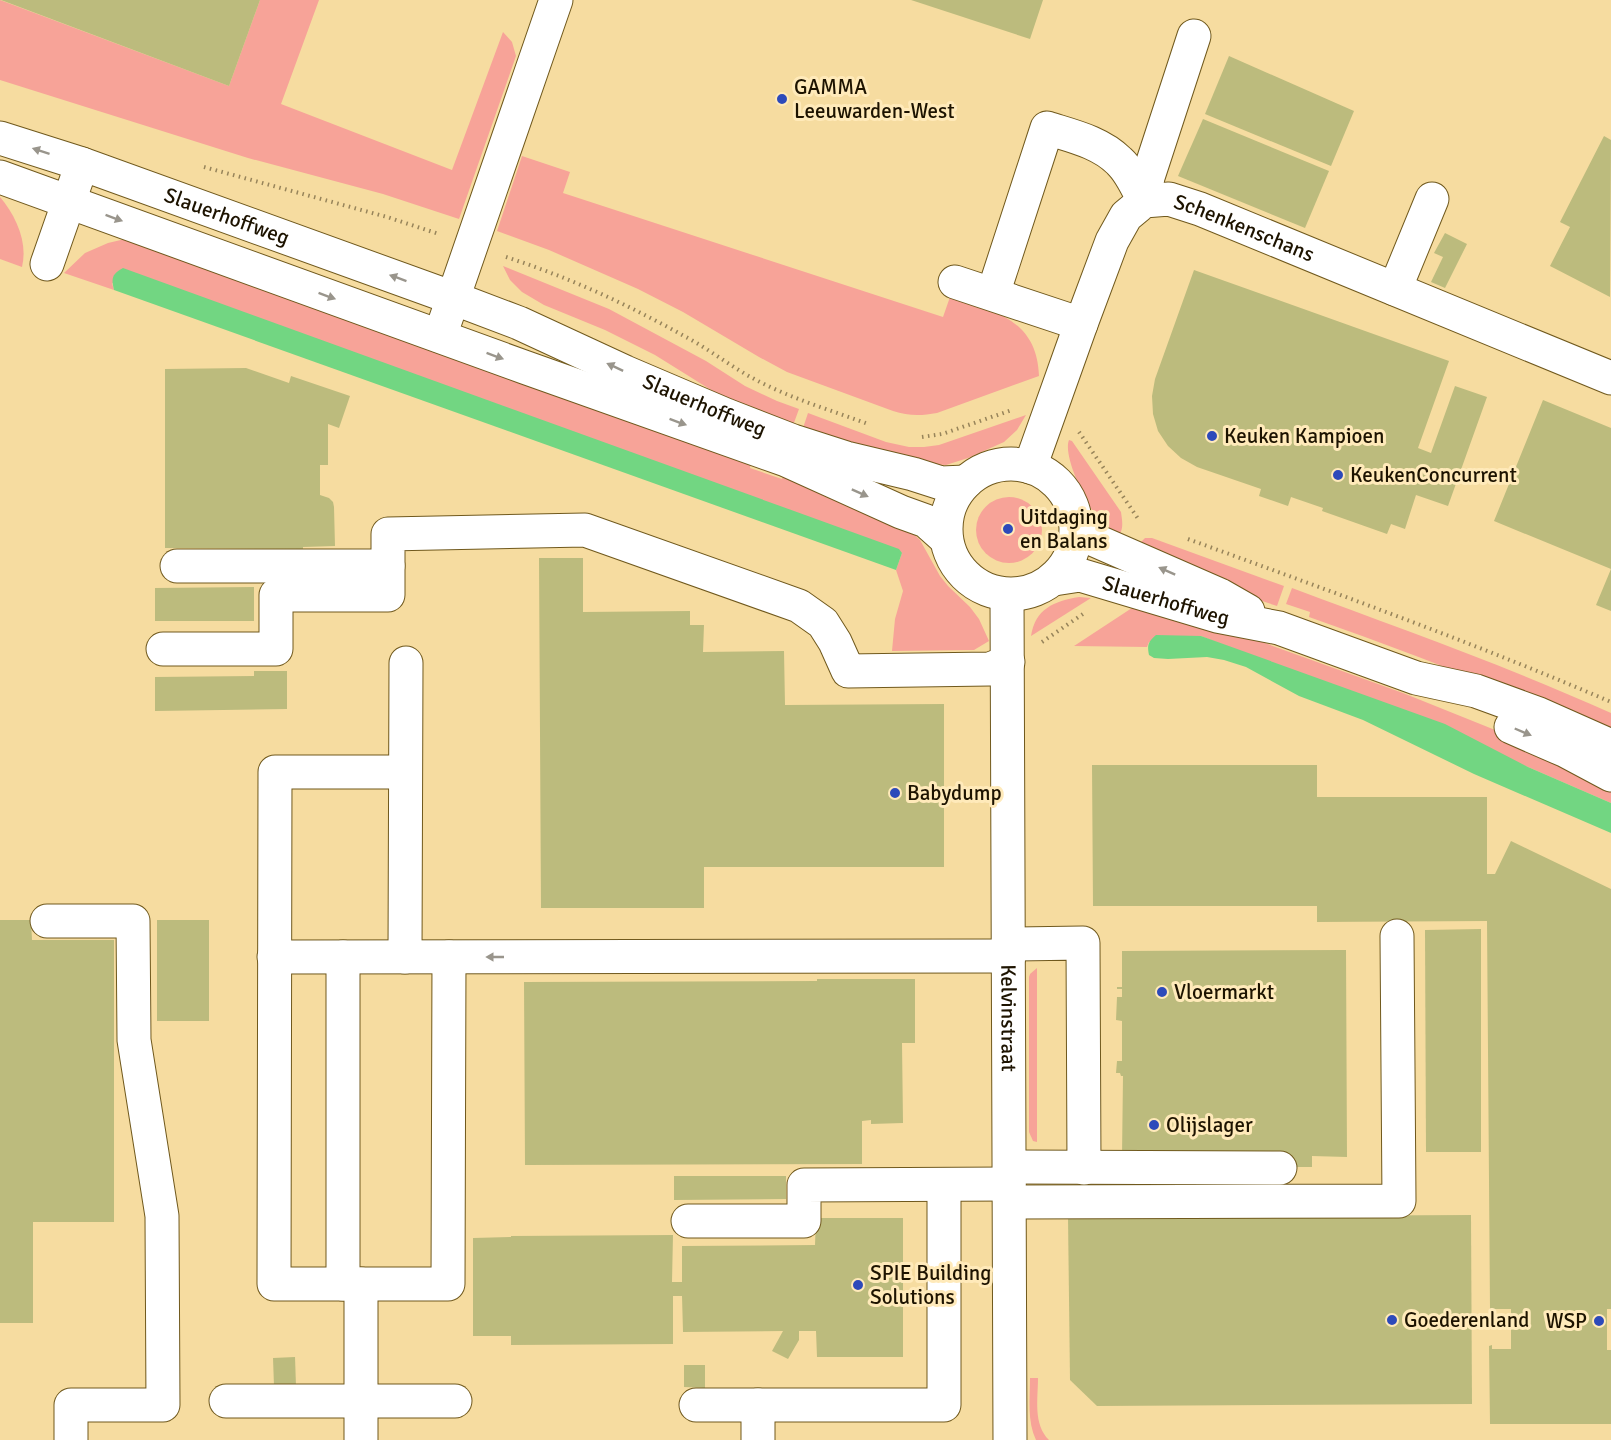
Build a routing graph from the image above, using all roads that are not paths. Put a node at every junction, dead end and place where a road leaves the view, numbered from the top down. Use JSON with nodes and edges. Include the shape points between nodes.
{"nodes":[{"id":1,"x":556,"y":0,"type":"edge"},
{"id":2,"x":1194,"y":36,"type":"dead end"},
{"id":3,"x":0,"y":138,"type":"edge"},
{"id":4,"x":82,"y":164,"type":"junction"},
{"id":5,"x":0,"y":177,"type":"edge"},
{"id":6,"x":1432,"y":199,"type":"dead end"},
{"id":7,"x":1144,"y":201,"type":"junction"},
{"id":8,"x":69,"y":202,"type":"junction"},
{"id":9,"x":46,"y":264,"type":"dead end"},
{"id":10,"x":955,"y":282,"type":"dead end"},
{"id":11,"x":1395,"y":289,"type":"junction"},
{"id":12,"x":993,"y":294,"type":"junction"},
{"id":13,"x":453,"y":298,"type":"junction"},
{"id":14,"x":1081,"y":324,"type":"junction"},
{"id":15,"x":440,"y":336,"type":"junction"},
{"id":16,"x":1611,"y":378,"type":"edge"},
{"id":17,"x":1030,"y":466,"type":"junction"},
{"id":18,"x":966,"y":482,"type":"junction"},
{"id":19,"x":1076,"y":522,"type":"junction"},
{"id":20,"x":945,"y":538,"type":"junction"},
{"id":21,"x":177,"y":566,"type":"dead end"},
{"id":22,"x":388,"y":566,"type":"junction"},
{"id":23,"x":1054,"y":579,"type":"junction"},
{"id":24,"x":1007,"y":596,"type":"junction"},
{"id":25,"x":1279,"y":628,"type":"junction"},
{"id":26,"x":163,"y":649,"type":"dead end"},
{"id":27,"x":1008,"y":662,"type":"junction"},
{"id":28,"x":406,"y":663,"type":"dead end"},
{"id":29,"x":1416,"y":678,"type":"junction"},
{"id":30,"x":1611,"y":746,"type":"edge"},
{"id":31,"x":405,"y":772,"type":"junction"},
{"id":32,"x":1611,"y":775,"type":"edge"},
{"id":33,"x":46,"y":921,"type":"dead end"},
{"id":34,"x":1397,"y":936,"type":"dead end"},
{"id":35,"x":1009,"y":950,"type":"junction"},
{"id":36,"x":274,"y":957,"type":"junction"},
{"id":37,"x":344,"y":957,"type":"junction"},
{"id":38,"x":405,"y":957,"type":"junction"},
{"id":39,"x":449,"y":957,"type":"junction"},
{"id":40,"x":1084,"y":1168,"type":"junction"},
{"id":41,"x":1280,"y":1168,"type":"dead end"},
{"id":42,"x":944,"y":1185,"type":"junction"},
{"id":43,"x":1010,"y":1185,"type":"junction"},
{"id":44,"x":688,"y":1221,"type":"dead end"},
{"id":45,"x":352,"y":1284,"type":"junction"},
{"id":46,"x":226,"y":1401,"type":"dead end"},
{"id":47,"x":360,"y":1401,"type":"junction"},
{"id":48,"x":455,"y":1401,"type":"dead end"},
{"id":49,"x":696,"y":1405,"type":"dead end"},
{"id":50,"x":758,"y":1405,"type":"junction"},
{"id":51,"x":71,"y":1440,"type":"edge"},
{"id":52,"x":361,"y":1440,"type":"edge"},
{"id":53,"x":758,"y":1440,"type":"edge"},
{"id":54,"x":1010,"y":1440,"type":"edge"}],
"edges":[{"from":1,"to":13,"type":"main road"},
{"from":2,"to":7,"type":"main road","via":[[1148,177]]},
{"from":4,"to":3,"type":"main road","name":"Slauerhoffweg","one_way":true},
{"from":4,"to":8,"type":"main road"},
{"from":13,"to":4,"type":"main road","name":"Slauerhoffweg","one_way":true},
{"from":5,"to":8,"type":"main road","name":"Slauerhoffweg"},
{"from":6,"to":11,"type":"main road"},
{"from":7,"to":11,"type":"main road","name":"Schenkenschans","via":[[1169,199],[1200,209]]},
{"from":7,"to":12,"type":"main road","via":[[1120,161],[1102,148],[1047,128]]},
{"from":7,"to":14,"type":"main road","name":"Schenkenschans","via":[[1126,216],[1112,241]]},
{"from":8,"to":9,"type":"main road"},
{"from":8,"to":15,"type":"main road","name":"Slauerhoffweg","one_way":true},
{"from":10,"to":12,"type":"main road"},
{"from":11,"to":16,"type":"main road","name":"Schenkenschans"},
{"from":12,"to":14,"type":"main road"},
{"from":13,"to":15,"type":"main road"},
{"from":18,"to":13,"type":"main road","name":"Slauerhoffweg","one_way":true,"via":[[941,483],[793,441]]},
{"from":14,"to":17,"type":"main road","name":"Schenkenschans"},
{"from":15,"to":20,"type":"main road","name":"Slauerhoffweg","one_way":true,"via":[[786,460],[926,521]]},
{"from":17,"to":18,"type":"main road","via":[[996,466],[980,471]]},
{"from":17,"to":19,"type":"main road","via":[[1061,488]]},
{"from":18,"to":20,"type":"main road","via":[[949,507]]},
{"from":19,"to":23,"type":"main road","via":[[1071,553]]},
{"from":25,"to":19,"type":"main road","name":"Slauerhoffweg","one_way":true,"via":[[1220,595],[1092,539]]},
{"from":20,"to":24,"type":"main road","via":[[952,559],[965,577],[984,590]]},
{"from":21,"to":22,"type":"main road"},
{"from":22,"to":26,"type":"main road","via":[[388,595],[276,595],[276,649]]},
{"from":22,"to":27,"type":"main road","via":[[388,534],[585,530],[799,606],[823,623],[848,671],[990,669]]},
{"from":23,"to":24,"type":"main road","via":[[1024,594]]},
{"from":23,"to":25,"type":"main road","name":"Slauerhoffweg","via":[[1080,575],[1217,616]]},
{"from":24,"to":27,"type":"main road","name":"Kelvinstraat"},
{"from":25,"to":29,"type":"main road","name":"Slauerhoffweg"},
{"from":27,"to":35,"type":"main road","name":"Kelvinstraat"},
{"from":28,"to":31,"type":"main road"},
{"from":29,"to":30,"type":"main road","name":"Slauerhoffweg","via":[[1476,691]]},
{"from":29,"to":32,"type":"main road","name":"Slauerhoffweg","one_way":true,"via":[[1469,710],[1566,751]]},
{"from":31,"to":36,"type":"main road","via":[[275,772]]},
{"from":31,"to":38,"type":"main road"},
{"from":33,"to":51,"type":"main road","via":[[133,921],[134,1040],[162,1216],[163,1405],[71,1405]]},
{"from":34,"to":43,"type":"main road","via":[[1399,1201]]},
{"from":35,"to":39,"type":"main road","one_way":true},
{"from":35,"to":40,"type":"main road","via":[[1083,943]]},
{"from":35,"to":43,"type":"main road","name":"Kelvinstraat"},
{"from":36,"to":37,"type":"main road"},
{"from":36,"to":45,"type":"main road","via":[[274,1284]]},
{"from":37,"to":38,"type":"main road"},
{"from":37,"to":45,"type":"main road"},
{"from":38,"to":39,"type":"main road"},
{"from":39,"to":45,"type":"main road","via":[[448,1284]]},
{"from":40,"to":41,"type":"main road"},
{"from":40,"to":43,"type":"main road"},
{"from":42,"to":43,"type":"main road"},
{"from":42,"to":44,"type":"main road","via":[[804,1185],[804,1221]]},
{"from":42,"to":50,"type":"main road","via":[[944,1405]]},
{"from":43,"to":54,"type":"main road","name":"Kelvinstraat"},
{"from":45,"to":47,"type":"main road","via":[[360,1341]]},
{"from":46,"to":47,"type":"main road"},
{"from":47,"to":48,"type":"main road"},
{"from":47,"to":52,"type":"main road"},
{"from":49,"to":50,"type":"main road"},
{"from":50,"to":53,"type":"main road"}]}
